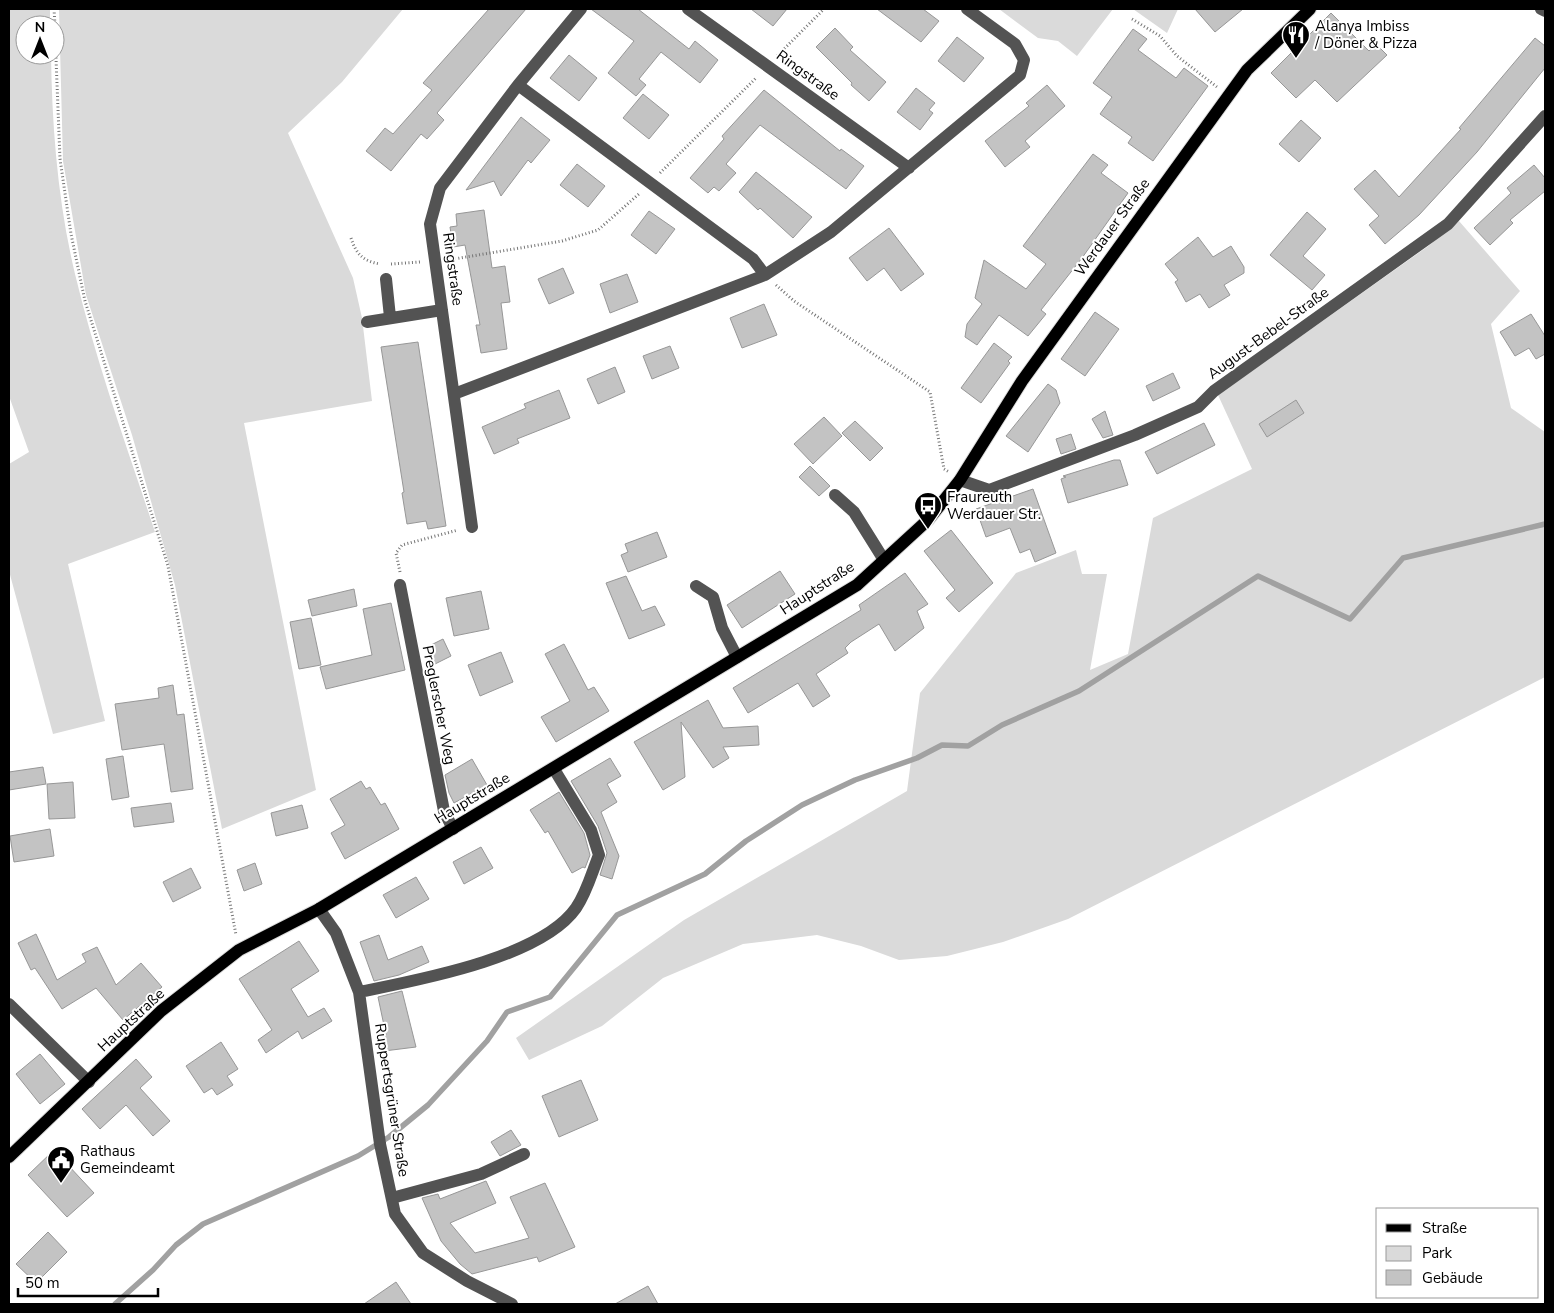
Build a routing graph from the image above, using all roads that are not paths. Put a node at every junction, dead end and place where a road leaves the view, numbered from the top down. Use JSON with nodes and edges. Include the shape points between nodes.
{"nodes":[{"id":1,"x":581,"y":9,"type":"edge"},
{"id":2,"x":688,"y":9,"type":"edge"},
{"id":3,"x":967,"y":9,"type":"edge"},
{"id":4,"x":1310,"y":9,"type":"edge"},
{"id":5,"x":1541,"y":9,"type":"edge"},
{"id":6,"x":1545,"y":11,"type":"edge"},
{"id":7,"x":518,"y":85,"type":"junction"},
{"id":8,"x":1545,"y":116,"type":"edge"},
{"id":9,"x":909,"y":168,"type":"junction"},
{"id":10,"x":765,"y":275,"type":"junction"},
{"id":11,"x":386,"y":278,"type":"dead end"},
{"id":12,"x":442,"y":310,"type":"junction"},
{"id":13,"x":390,"y":317,"type":"junction"},
{"id":14,"x":367,"y":322,"type":"dead end"},
{"id":15,"x":454,"y":394,"type":"junction"},
{"id":16,"x":960,"y":480,"type":"junction"},
{"id":17,"x":835,"y":495,"type":"dead end"},
{"id":18,"x":472,"y":527,"type":"road end"},
{"id":19,"x":884,"y":560,"type":"junction"},
{"id":20,"x":400,"y":585,"type":"road end"},
{"id":21,"x":696,"y":586,"type":"dead end"},
{"id":22,"x":737,"y":657,"type":"junction"},
{"id":23,"x":554,"y":769,"type":"junction"},
{"id":24,"x":452,"y":829,"type":"junction"},
{"id":25,"x":319,"y":909,"type":"junction"},
{"id":26,"x":360,"y":992,"type":"junction"},
{"id":27,"x":9,"y":1004,"type":"edge"},
{"id":28,"x":89,"y":1082,"type":"junction"},
{"id":29,"x":524,"y":1154,"type":"dead end"},
{"id":30,"x":9,"y":1157,"type":"edge"},
{"id":31,"x":392,"y":1198,"type":"junction"},
{"id":32,"x":512,"y":1304,"type":"edge"}],
"edges":[{"from":1,"to":7,"type":"street","name":"Ringstraße"},
{"from":2,"to":9,"type":"street","name":"Ringstraße"},
{"from":3,"to":9,"type":"street","via":[[1015,44],[1024,60],[1020,75]]},
{"from":4,"to":16,"type":"main road","name":"Werdauer Straße","via":[[1247,70],[1022,381]]},
{"from":5,"to":6,"type":"street"},
{"from":7,"to":10,"type":"street","via":[[753,259]]},
{"from":7,"to":12,"type":"street","name":"Ringstraße","via":[[440,188],[430,224]]},
{"from":8,"to":16,"type":"street","name":"August-Bebel-Straße","via":[[1448,224],[1222,385],[1198,407],[1135,435],[989,490]]},
{"from":9,"to":10,"type":"street","via":[[831,232]]},
{"from":10,"to":15,"type":"street"},
{"from":11,"to":13,"type":"street"},
{"from":12,"to":13,"type":"street"},
{"from":12,"to":15,"type":"street","name":"Ringstraße"},
{"from":13,"to":14,"type":"street"},
{"from":15,"to":18,"type":"street","name":"Ringstraße"},
{"from":16,"to":19,"type":"main road","name":"Hauptstraße","via":[[929,519]]},
{"from":17,"to":19,"type":"street","via":[[854,512]]},
{"from":19,"to":22,"type":"main road","name":"Hauptstraße","via":[[857,585]]},
{"from":20,"to":24,"type":"street","name":"Preglerscher Weg","via":[[444,811]]},
{"from":21,"to":22,"type":"street","via":[[714,598],[722,628]]},
{"from":22,"to":23,"type":"main road","name":"Hauptstraße"},
{"from":23,"to":24,"type":"main road","name":"Hauptstraße"},
{"from":23,"to":26,"type":"street","via":[[591,830],[599,855],[576,908],[556,928],[531,944],[446,974]]},
{"from":24,"to":25,"type":"main road","name":"Hauptstraße"},
{"from":25,"to":26,"type":"street","name":"Ruppertsgrüner Straße","via":[[336,933]]},
{"from":25,"to":28,"type":"main road","name":"Hauptstraße","via":[[239,950],[161,1011]]},
{"from":26,"to":31,"type":"street","name":"Ruppertsgrüner Straße","via":[[380,1144]]},
{"from":27,"to":28,"type":"street"},
{"from":28,"to":30,"type":"main road","name":"Hauptstraße"},
{"from":29,"to":31,"type":"street","via":[[481,1174]]},
{"from":31,"to":32,"type":"street","name":"Ruppertsgrüner Straße","via":[[396,1214],[423,1253]]}]}
